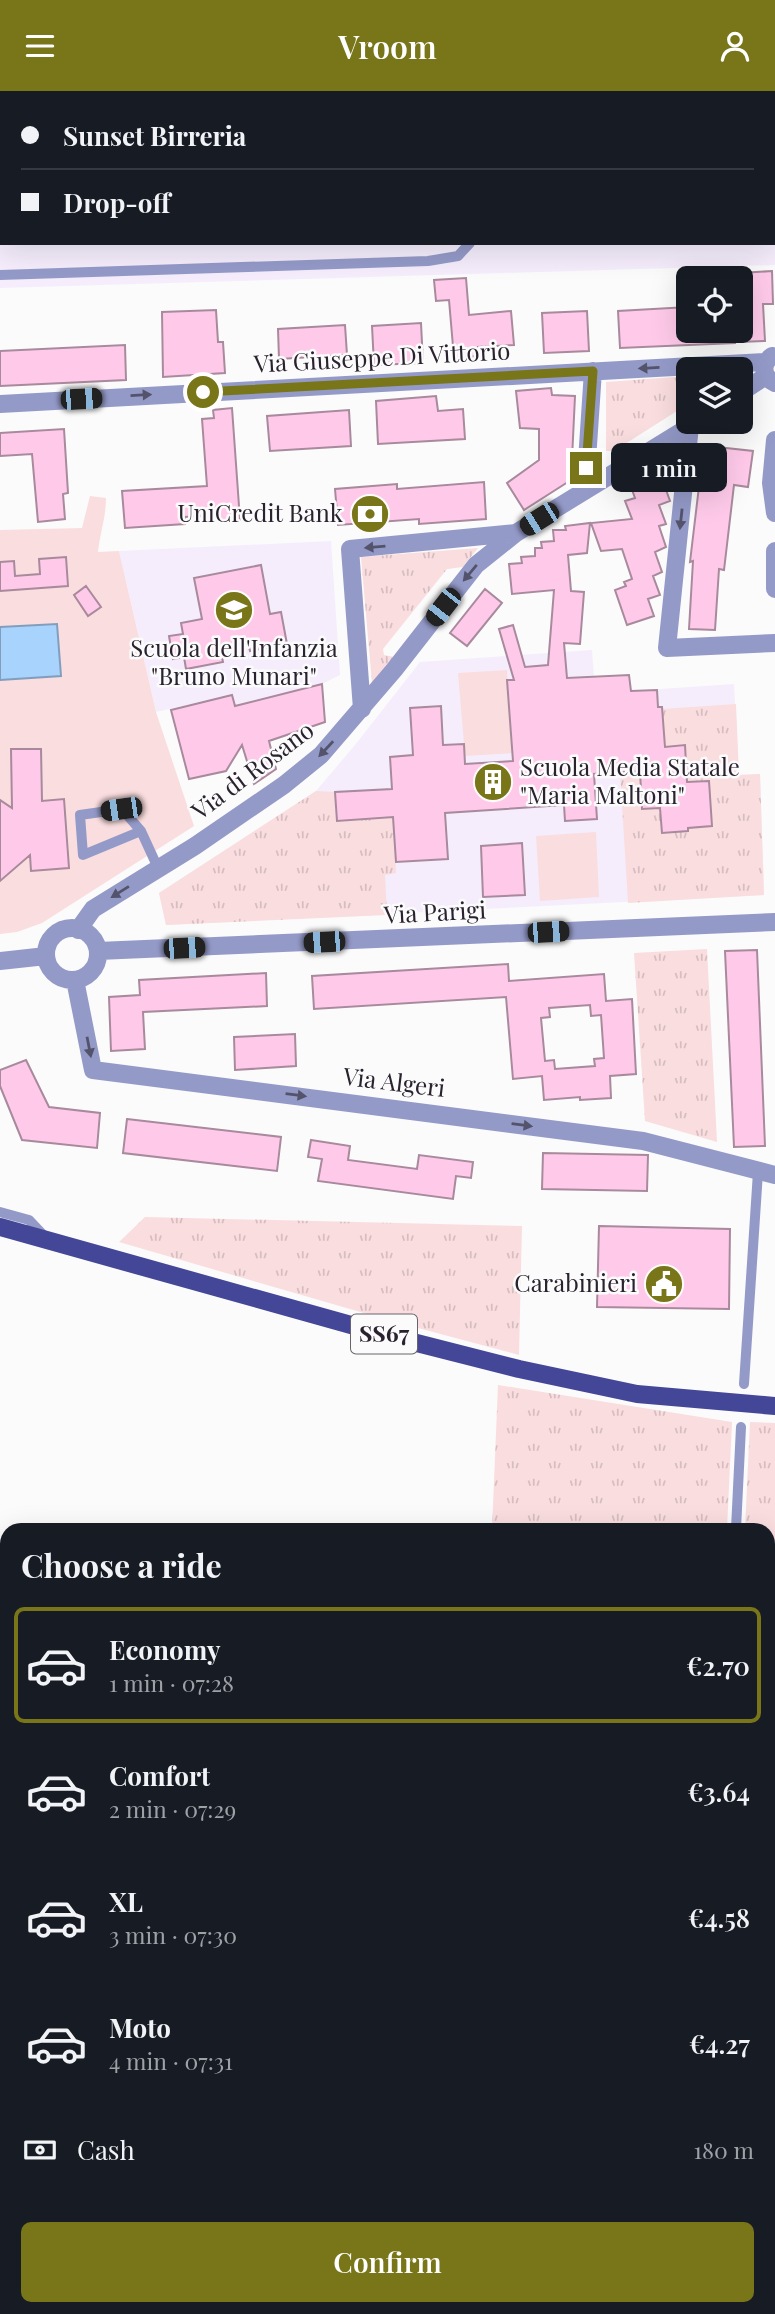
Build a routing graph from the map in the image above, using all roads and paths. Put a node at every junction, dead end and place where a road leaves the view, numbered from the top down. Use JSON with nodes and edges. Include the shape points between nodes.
{"nodes":[{"id":1,"x":468,"y":245,"type":"edge"},
{"id":2,"x":0,"y":275,"type":"edge"},
{"id":3,"x":771,"y":369,"type":"edge"},
{"id":4,"x":593,"y":371,"type":"junction"},
{"id":5,"x":753,"y":383,"type":"edge"},
{"id":6,"x":0,"y":404,"type":"edge"},
{"id":7,"x":678,"y":434,"type":"edge"},
{"id":8,"x":693,"y":434,"type":"edge"},
{"id":9,"x":775,"y":440,"type":"edge"},
{"id":10,"x":585,"y":491,"type":"junction"},
{"id":11,"x":775,"y":513,"type":"edge"},
{"id":12,"x":516,"y":533,"type":"junction"},
{"id":13,"x":775,"y":551,"type":"edge"},
{"id":14,"x":775,"y":589,"type":"edge"},
{"id":15,"x":775,"y":643,"type":"edge"},
{"id":16,"x":362,"y":709,"type":"junction"},
{"id":17,"x":141,"y":831,"type":"junction"},
{"id":18,"x":159,"y":867,"type":"junction"},
{"id":19,"x":775,"y":922,"type":"edge"},
{"id":20,"x":78,"y":930,"type":"junction"},
{"id":21,"x":97,"y":951,"type":"junction"},
{"id":22,"x":46,"y":956,"type":"junction"},
{"id":23,"x":0,"y":961,"type":"edge"},
{"id":24,"x":75,"y":980,"type":"junction"},
{"id":25,"x":766,"y":1174,"type":"edge"},
{"id":26,"x":0,"y":1212,"type":"edge"},
{"id":27,"x":0,"y":1227,"type":"edge"},
{"id":28,"x":48,"y":1240,"type":"junction"},
{"id":29,"x":744,"y":1384,"type":"dead end"},
{"id":30,"x":775,"y":1406,"type":"edge"},
{"id":31,"x":741,"y":1427,"type":"dead end"},
{"id":32,"x":736,"y":1523,"type":"edge"}],
"edges":[{"from":1,"to":2,"type":"lane","via":[[458,256],[428,261]]},
{"from":3,"to":4,"type":"street","name":"Via Giuseppe Di Vittorio","one_way":true},
{"from":3,"to":5,"type":"street"},
{"from":6,"to":4,"type":"street","name":"Via Giuseppe Di Vittorio","one_way":true},
{"from":4,"to":10,"type":"street"},
{"from":7,"to":10,"type":"street","name":"Via di Rosano"},
{"from":8,"to":15,"type":"street","one_way":true,"via":[[667,648]]},
{"from":9,"to":11,"type":"street","via":[[771,483]]},
{"from":10,"to":12,"type":"street","name":"Via di Rosano"},
{"from":12,"to":16,"type":"street","name":"Via di Rosano","one_way":true,"via":[[476,565]]},
{"from":12,"to":16,"type":"street","one_way":true,"via":[[350,549]]},
{"from":13,"to":14,"type":"street"},
{"from":16,"to":18,"type":"street","name":"Via di Rosano","one_way":true,"via":[[321,755],[284,785]]},
{"from":17,"to":17,"type":"lane","via":[[121,809],[80,815],[83,855]]},
{"from":17,"to":18,"type":"lane"},
{"from":18,"to":20,"type":"street","name":"Via di Rosano","one_way":true,"via":[[93,909]]},
{"from":19,"to":21,"type":"street","name":"Via Parigi"},
{"from":20,"to":21,"type":"street","via":[[93,939]]},
{"from":20,"to":22,"type":"street","name":"Via di Rosano","via":[[65,929],[53,936]]},
{"from":21,"to":24,"type":"street","via":[[93,969]]},
{"from":22,"to":23,"type":"street"},
{"from":22,"to":24,"type":"street","via":[[52,972]]},
{"from":24,"to":25,"type":"street","name":"Via Algeri","one_way":true,"via":[[93,1070],[643,1141]]},
{"from":25,"to":29,"type":"lane"},
{"from":26,"to":28,"type":"lane","via":[[29,1220]]},
{"from":27,"to":28,"type":"main road","number":"SS67"},
{"from":28,"to":30,"type":"main road","number":"SS67","via":[[519,1369],[637,1394]]},
{"from":31,"to":32,"type":"lane"}]}
